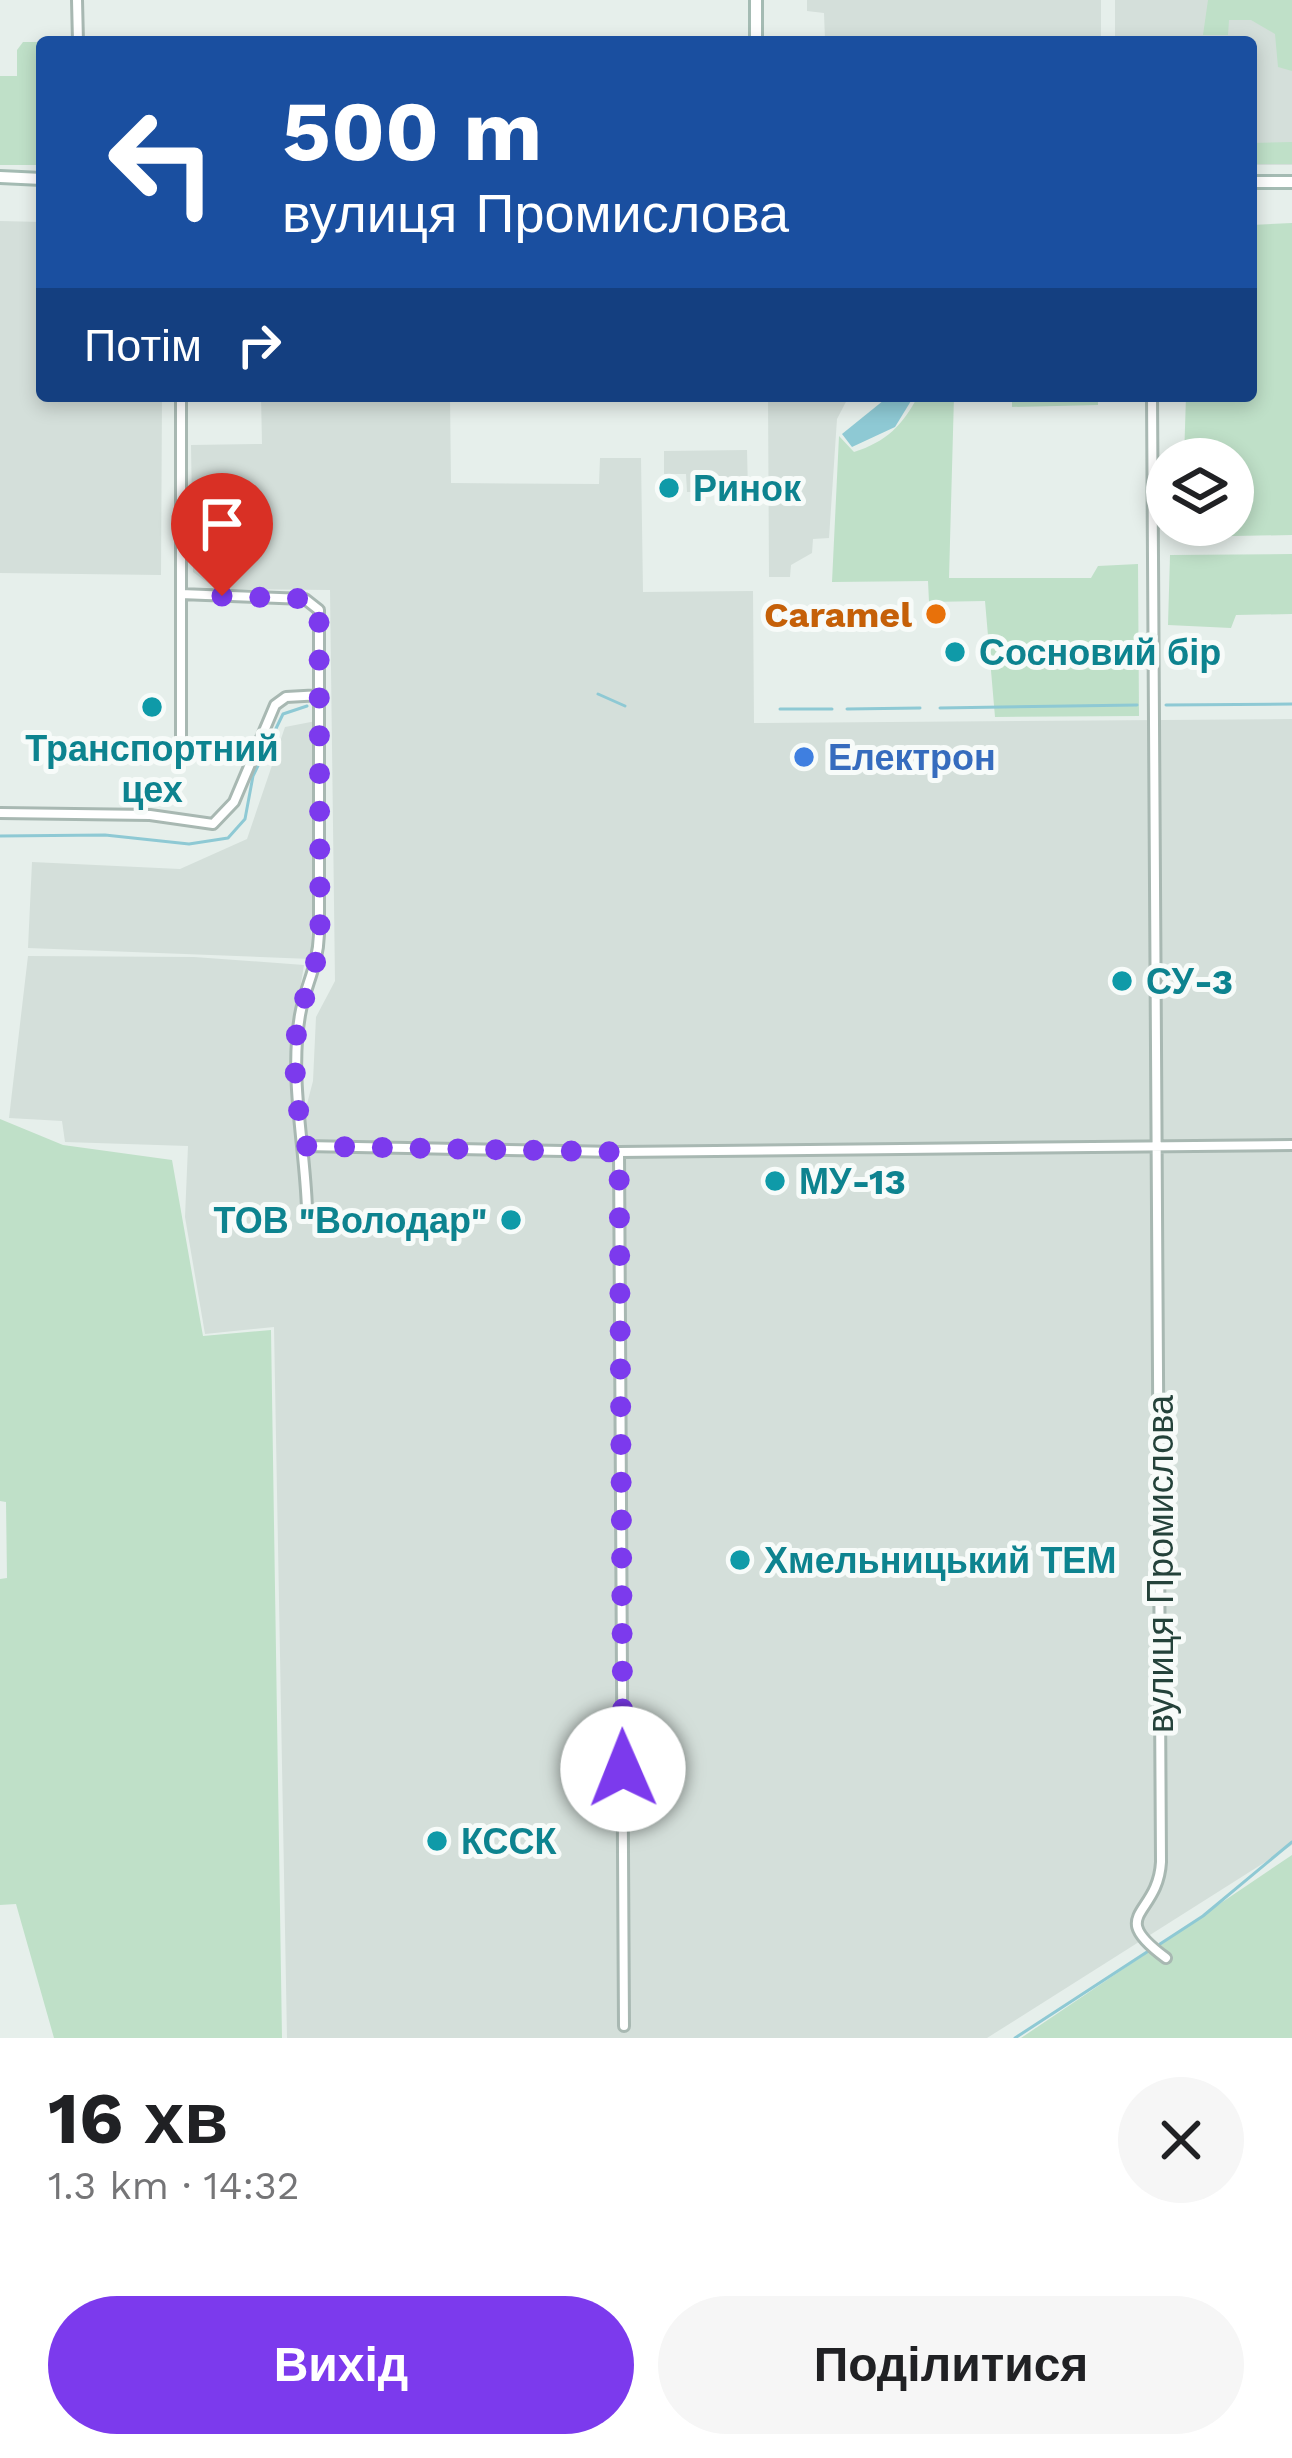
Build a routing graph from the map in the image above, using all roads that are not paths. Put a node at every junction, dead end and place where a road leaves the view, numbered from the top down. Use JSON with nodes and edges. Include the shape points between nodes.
{"nodes":[{"id":1,"x":77,"y":0,"type":"edge"},
{"id":2,"x":756,"y":0,"type":"edge"},
{"id":3,"x":78,"y":36,"type":"edge"},
{"id":4,"x":756,"y":36,"type":"edge"},
{"id":5,"x":0,"y":177,"type":"edge"},
{"id":6,"x":36,"y":179,"type":"edge"},
{"id":7,"x":1257,"y":182,"type":"edge"},
{"id":8,"x":1292,"y":182,"type":"edge"},
{"id":9,"x":181,"y":402,"type":"edge"},
{"id":10,"x":1152,"y":402,"type":"edge"},
{"id":11,"x":181,"y":594,"type":"junction"},
{"id":12,"x":322,"y":695,"type":"junction"},
{"id":13,"x":181,"y":742,"type":"dead end"},
{"id":14,"x":0,"y":813,"type":"edge"},
{"id":15,"x":1158,"y":1145,"type":"junction"},
{"id":16,"x":1292,"y":1145,"type":"edge"},
{"id":17,"x":305,"y":1146,"type":"junction"},
{"id":18,"x":619,"y":1152,"type":"junction"},
{"id":19,"x":307,"y":1209,"type":"dead end"},
{"id":20,"x":1166,"y":1958,"type":"dead end"},
{"id":21,"x":625,"y":2026,"type":"dead end"}],
"edges":[{"from":1,"to":3,"type":"street"},
{"from":2,"to":4,"type":"main road"},
{"from":5,"to":6,"type":"main road"},
{"from":7,"to":8,"type":"main road"},
{"from":9,"to":11,"type":"street"},
{"from":10,"to":15,"type":"street","name":"вулиця Промислова"},
{"from":11,"to":12,"type":"street","via":[[312,601]]},
{"from":11,"to":13,"type":"street"},
{"from":12,"to":14,"type":"street","via":[[275,705],[234,802],[213,824]]},
{"from":12,"to":17,"type":"street","via":[[318,969],[300,1013],[297,1110]]},
{"from":15,"to":16,"type":"street"},
{"from":15,"to":18,"type":"street"},
{"from":15,"to":20,"type":"street","name":"вулиця Промислова","via":[[1161,1862],[1159,1887],[1133,1927]]},
{"from":17,"to":18,"type":"street"},
{"from":17,"to":19,"type":"street"},
{"from":18,"to":21,"type":"street"}]}
